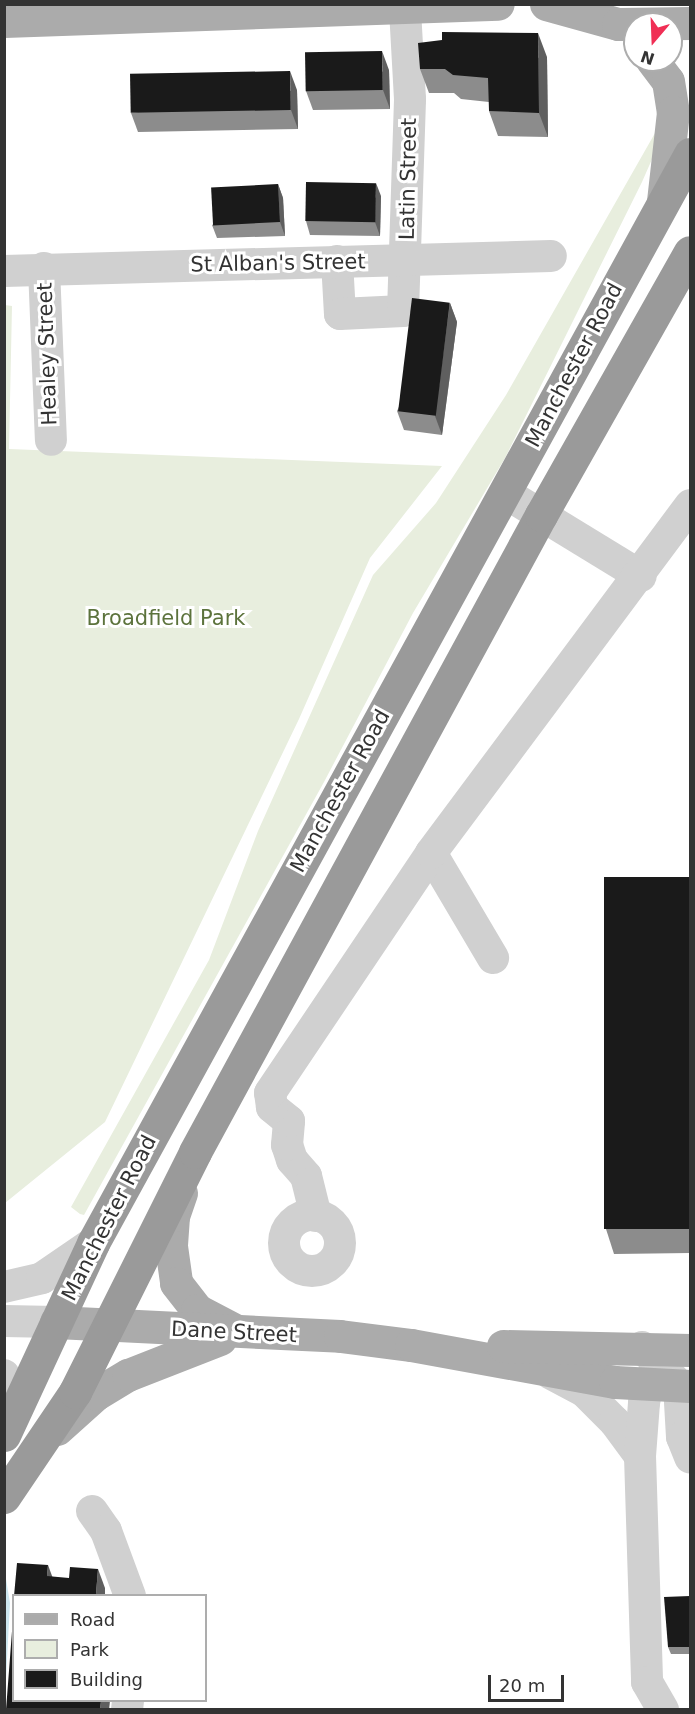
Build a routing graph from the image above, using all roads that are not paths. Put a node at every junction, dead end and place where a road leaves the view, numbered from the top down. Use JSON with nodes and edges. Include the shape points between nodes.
{"nodes":[{"id":1,"x":498,"y":4,"type":"edge"},
{"id":2,"x":546,"y":4,"type":"edge"},
{"id":3,"x":405,"y":9,"type":"junction"},
{"id":4,"x":56,"y":13,"type":"edge"},
{"id":5,"x":4,"y":21,"type":"edge"},
{"id":6,"x":623,"y":25,"type":"edge"},
{"id":7,"x":661,"y":72,"type":"edge"},
{"id":8,"x":690,"y":154,"type":"edge"},
{"id":9,"x":663,"y":201,"type":"junction"},
{"id":10,"x":690,"y":252,"type":"edge"},
{"id":11,"x":551,"y":256,"type":"dead end"},
{"id":12,"x":407,"y":260,"type":"junction"},
{"id":13,"x":337,"y":261,"type":"junction"},
{"id":14,"x":44,"y":268,"type":"junction"},
{"id":15,"x":4,"y":271,"type":"edge"},
{"id":16,"x":51,"y":440,"type":"dead end"},
{"id":17,"x":505,"y":493,"type":"junction"},
{"id":18,"x":690,"y":505,"type":"edge"},
{"id":19,"x":541,"y":515,"type":"junction"},
{"id":20,"x":641,"y":576,"type":"junction"},
{"id":21,"x":431,"y":853,"type":"junction"},
{"id":22,"x":493,"y":958,"type":"dead end"},
{"id":23,"x":195,"y":1152,"type":"junction"},
{"id":24,"x":315,"y":1216,"type":"dead end"},
{"id":25,"x":93,"y":1243,"type":"junction"},
{"id":26,"x":4,"y":1287,"type":"edge"},
{"id":27,"x":4,"y":1321,"type":"edge"},
{"id":28,"x":56,"y":1322,"type":"junction"},
{"id":29,"x":106,"y":1326,"type":"junction"},
{"id":30,"x":242,"y":1332,"type":"junction"},
{"id":31,"x":411,"y":1345,"type":"junction"},
{"id":32,"x":670,"y":1366,"type":"edge"},
{"id":33,"x":540,"y":1368,"type":"junction"},
{"id":34,"x":4,"y":1375,"type":"edge"},
{"id":35,"x":4,"y":1417,"type":"edge"},
{"id":36,"x":4,"y":1435,"type":"edge"},
{"id":37,"x":640,"y":1456,"type":"junction"},
{"id":38,"x":690,"y":1457,"type":"edge"},
{"id":39,"x":27,"y":1463,"type":"junction"},
{"id":40,"x":4,"y":1497,"type":"edge"},
{"id":41,"x":92,"y":1511,"type":"dead end"},
{"id":42,"x":129,"y":1594,"type":"edge"},
{"id":43,"x":653,"y":1706,"type":"edge"}],
"edges":[{"from":1,"to":3,"type":"main road"},
{"from":2,"to":6,"type":"main road"},
{"from":3,"to":4,"type":"main road"},
{"from":3,"to":12,"type":"street","name":"Latin Street","via":[[410,99]]},
{"from":4,"to":5,"type":"main road"},
{"from":7,"to":9,"type":"main road","via":[[668,81],[674,112]]},
{"from":8,"to":9,"type":"highway","name":"Manchester Road"},
{"from":9,"to":17,"type":"highway","name":"Manchester Road"},
{"from":10,"to":19,"type":"highway","name":"Manchester Road"},
{"from":11,"to":12,"type":"street","name":"St Alban's Street"},
{"from":12,"to":13,"type":"street","name":"St Alban's Street"},
{"from":12,"to":13,"type":"street","name":"Latin Street","via":[[403,311],[340,314]]},
{"from":13,"to":14,"type":"street","name":"St Alban's Street"},
{"from":14,"to":15,"type":"street","name":"St Alban's Street"},
{"from":14,"to":16,"type":"street","name":"Healey Street"},
{"from":17,"to":19,"type":"street"},
{"from":17,"to":25,"type":"highway","name":"Manchester Road"},
{"from":18,"to":20,"type":"street"},
{"from":19,"to":20,"type":"street"},
{"from":19,"to":23,"type":"highway","name":"Manchester Road"},
{"from":20,"to":21,"type":"street"},
{"from":21,"to":22,"type":"street"},
{"from":21,"to":24,"type":"street","via":[[270,1093],[272,1107],[289,1121],[287,1145],[292,1160],[306,1176]]},
{"from":23,"to":29,"type":"highway","name":"Manchester Road"},
{"from":23,"to":30,"type":"main road","via":[[173,1216],[174,1278],[197,1310]]},
{"from":25,"to":26,"type":"street","via":[[42,1278]]},
{"from":25,"to":28,"type":"highway","name":"Manchester Road"},
{"from":27,"to":28,"type":"street"},
{"from":28,"to":29,"type":"main road","name":"Dane Street"},
{"from":28,"to":36,"type":"highway","name":"Manchester Road"},
{"from":29,"to":30,"type":"main road","name":"Dane Street"},
{"from":29,"to":39,"type":"highway","name":"Manchester Road","via":[[75,1392]]},
{"from":30,"to":31,"type":"main road","name":"Dane Street","via":[[340,1336]]},
{"from":30,"to":39,"type":"main road","via":[[181,1351],[96,1394],[71,1413]]},
{"from":31,"to":32,"type":"main road","name":"Dane Street"},
{"from":31,"to":33,"type":"main road","name":"Dane Street"},
{"from":32,"to":33,"type":"main road","name":"Dane Street","via":[[615,1382]]},
{"from":32,"to":37,"type":"street"},
{"from":32,"to":38,"type":"street","via":[[682,1437]]},
{"from":33,"to":37,"type":"street","via":[[585,1392],[615,1422]]},
{"from":34,"to":35,"type":"street","via":[[9,1403]]},
{"from":37,"to":43,"type":"street","via":[[646,1682]]},
{"from":39,"to":40,"type":"highway","name":"Manchester Road"},
{"from":41,"to":42,"type":"street","via":[[106,1531]]}]}
